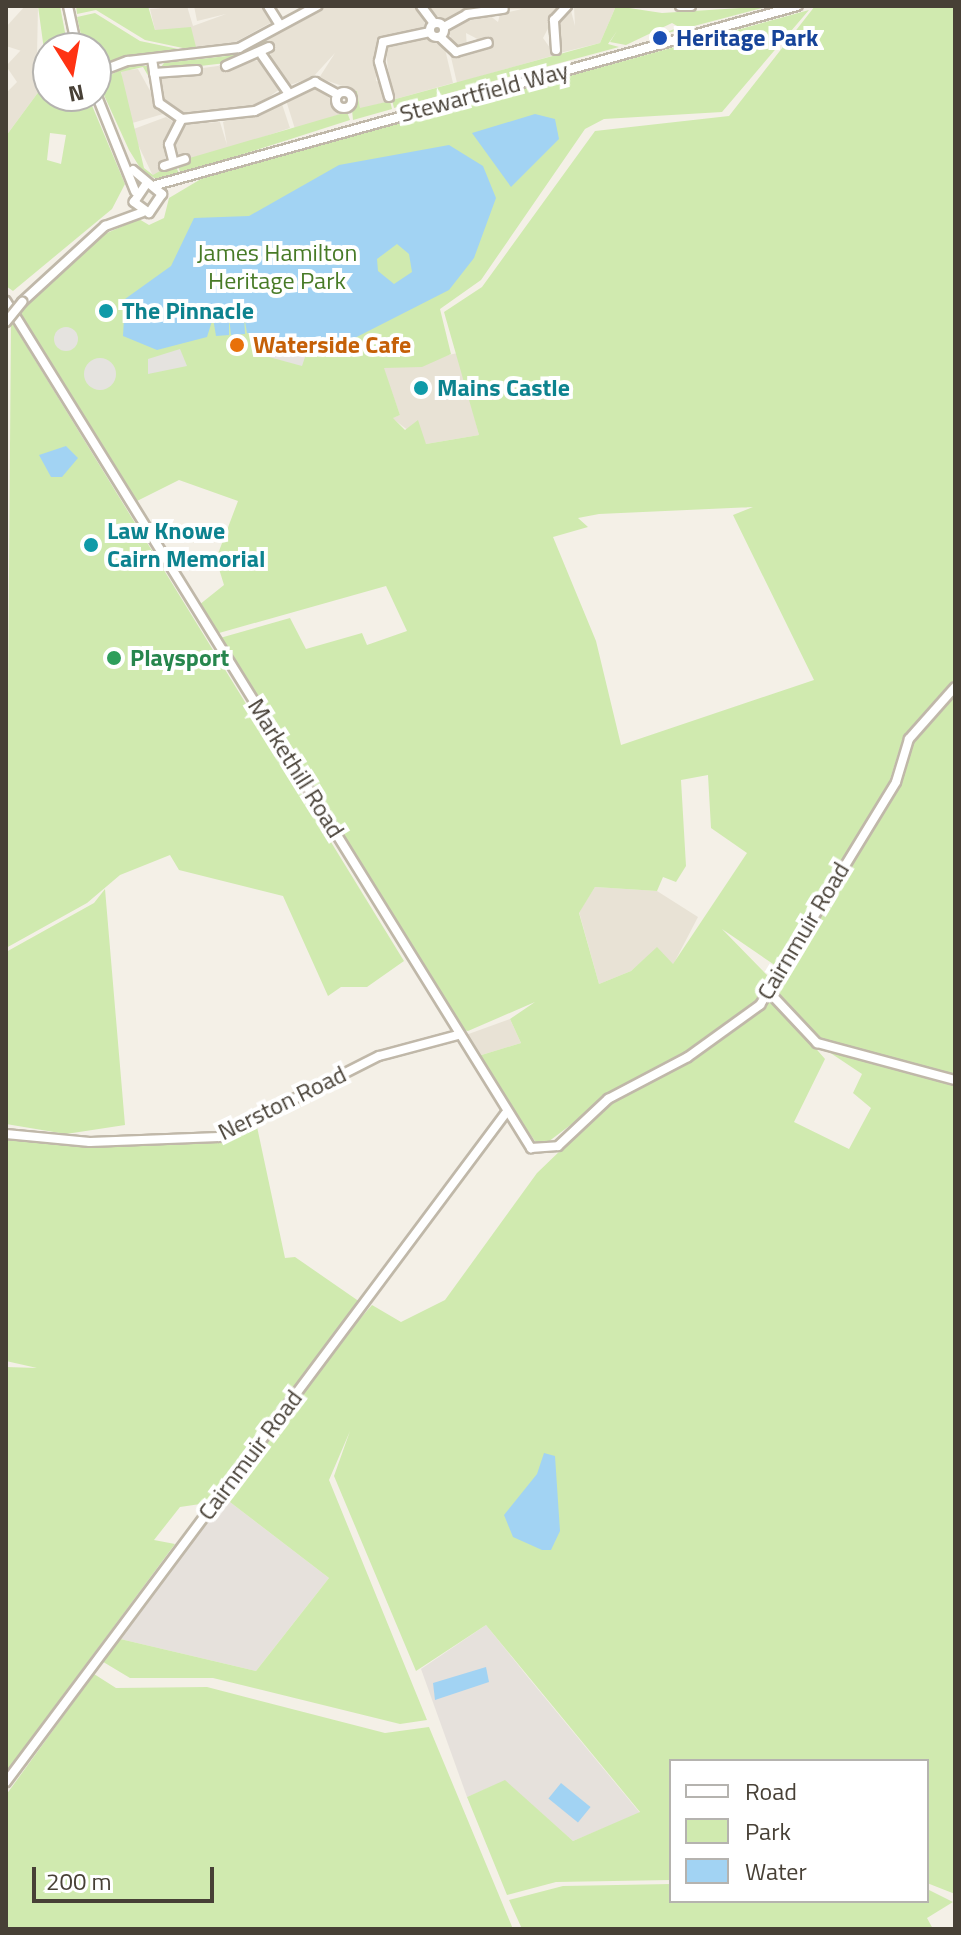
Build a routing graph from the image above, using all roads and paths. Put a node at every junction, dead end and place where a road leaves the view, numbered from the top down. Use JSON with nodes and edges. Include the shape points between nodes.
{"nodes":[{"id":1,"x":68,"y":6,"type":"edge"},
{"id":2,"x":268,"y":6,"type":"edge"},
{"id":3,"x":317,"y":6,"type":"edge"},
{"id":4,"x":421,"y":6,"type":"edge"},
{"id":5,"x":567,"y":6,"type":"edge"},
{"id":6,"x":680,"y":6,"type":"edge"},
{"id":7,"x":691,"y":6,"type":"edge"},
{"id":8,"x":797,"y":6,"type":"edge"},
{"id":9,"x":496,"y":22,"type":"dead end"},
{"id":10,"x":434,"y":23,"type":"junction"},
{"id":11,"x":280,"y":25,"type":"junction"},
{"id":12,"x":444,"y":27,"type":"junction"},
{"id":13,"x":74,"y":32,"type":"edge"},
{"id":14,"x":430,"y":32,"type":"junction"},
{"id":15,"x":440,"y":37,"type":"junction"},
{"id":16,"x":488,"y":43,"type":"dead end"},
{"id":17,"x":269,"y":47,"type":"dead end"},
{"id":18,"x":556,"y":50,"type":"dead end"},
{"id":19,"x":262,"y":55,"type":"junction"},
{"id":20,"x":152,"y":59,"type":"junction"},
{"id":21,"x":226,"y":66,"type":"dead end"},
{"id":22,"x":112,"y":69,"type":"edge"},
{"id":23,"x":197,"y":70,"type":"dead end"},
{"id":24,"x":154,"y":73,"type":"junction"},
{"id":25,"x":287,"y":91,"type":"junction"},
{"id":26,"x":338,"y":95,"type":"dead end"},
{"id":27,"x":389,"y":97,"type":"dead end"},
{"id":28,"x":105,"y":112,"type":"edge"},
{"id":29,"x":182,"y":119,"type":"junction"},
{"id":30,"x":185,"y":159,"type":"dead end"},
{"id":31,"x":173,"y":160,"type":"junction"},
{"id":32,"x":164,"y":166,"type":"dead end"},
{"id":33,"x":133,"y":170,"type":"junction"},
{"id":34,"x":152,"y":184,"type":"junction"},
{"id":35,"x":174,"y":186,"type":"junction"},
{"id":36,"x":135,"y":193,"type":"junction"},
{"id":37,"x":163,"y":199,"type":"junction"},
{"id":38,"x":143,"y":212,"type":"junction"},
{"id":39,"x":121,"y":216,"type":"junction"},
{"id":40,"x":6,"y":301,"type":"edge"},
{"id":41,"x":6,"y":322,"type":"edge"},
{"id":42,"x":955,"y":687,"type":"edge"},
{"id":43,"x":770,"y":993,"type":"junction"},
{"id":44,"x":458,"y":1035,"type":"junction"},
{"id":45,"x":955,"y":1080,"type":"edge"},
{"id":46,"x":505,"y":1114,"type":"junction"},
{"id":47,"x":514,"y":1130,"type":"junction"},
{"id":48,"x":496,"y":1131,"type":"junction"},
{"id":49,"x":6,"y":1134,"type":"edge"},
{"id":50,"x":6,"y":1782,"type":"edge"}],
"edges":[{"from":1,"to":13,"type":"street"},
{"from":2,"to":11,"type":"street"},
{"from":3,"to":11,"type":"street"},
{"from":4,"to":10,"type":"street"},
{"from":5,"to":18,"type":"street","via":[[557,14],[548,39]]},
{"from":6,"to":7,"type":"street"},
{"from":8,"to":35,"type":"street","name":"Stewartfield Way","via":[[242,159]]},
{"from":9,"to":12,"type":"street","via":[[499,10]]},
{"from":10,"to":12,"type":"street"},
{"from":10,"to":14,"type":"street"},
{"from":11,"to":20,"type":"street","via":[[220,53]]},
{"from":12,"to":15,"type":"street"},
{"from":14,"to":15,"type":"street"},
{"from":14,"to":27,"type":"street","via":[[383,42],[379,61]]},
{"from":15,"to":16,"type":"street","via":[[456,52]]},
{"from":17,"to":19,"type":"street"},
{"from":19,"to":21,"type":"street"},
{"from":19,"to":25,"type":"street"},
{"from":20,"to":22,"type":"street"},
{"from":20,"to":24,"type":"street"},
{"from":23,"to":24,"type":"street"},
{"from":24,"to":29,"type":"street","via":[[159,103]]},
{"from":25,"to":26,"type":"street","via":[[315,82]]},
{"from":25,"to":29,"type":"street","via":[[255,111]]},
{"from":28,"to":33,"type":"street"},
{"from":29,"to":31,"type":"street","via":[[169,144]]},
{"from":30,"to":31,"type":"street"},
{"from":31,"to":32,"type":"street"},
{"from":33,"to":34,"type":"street"},
{"from":33,"to":36,"type":"street"},
{"from":34,"to":35,"type":"street","name":"Stewartfield Way"},
{"from":34,"to":36,"type":"street"},
{"from":34,"to":37,"type":"street"},
{"from":35,"to":37,"type":"street","name":"Stewartfield Way"},
{"from":36,"to":38,"type":"street"},
{"from":36,"to":39,"type":"street"},
{"from":37,"to":38,"type":"street","name":"Stewartfield Way"},
{"from":38,"to":39,"type":"street"},
{"from":39,"to":41,"type":"street","bridge":true},
{"from":40,"to":44,"type":"street","name":"Markethill Road"},
{"from":42,"to":43,"type":"street","name":"Cairnmuir Road","via":[[909,739],[896,782]]},
{"from":43,"to":45,"type":"street","via":[[817,1043]]},
{"from":43,"to":47,"type":"street","name":"Cairnmuir Road","via":[[688,1057],[608,1099],[558,1146],[531,1148]]},
{"from":44,"to":46,"type":"street","name":"Markethill Road"},
{"from":44,"to":49,"type":"street","name":"Nerston Road","via":[[379,1056],[219,1137],[90,1142]]},
{"from":46,"to":47,"type":"street"},
{"from":46,"to":48,"type":"street","name":"Cairnmuir Road"},
{"from":47,"to":48,"type":"street"},
{"from":48,"to":50,"type":"street","name":"Cairnmuir Road"}]}
